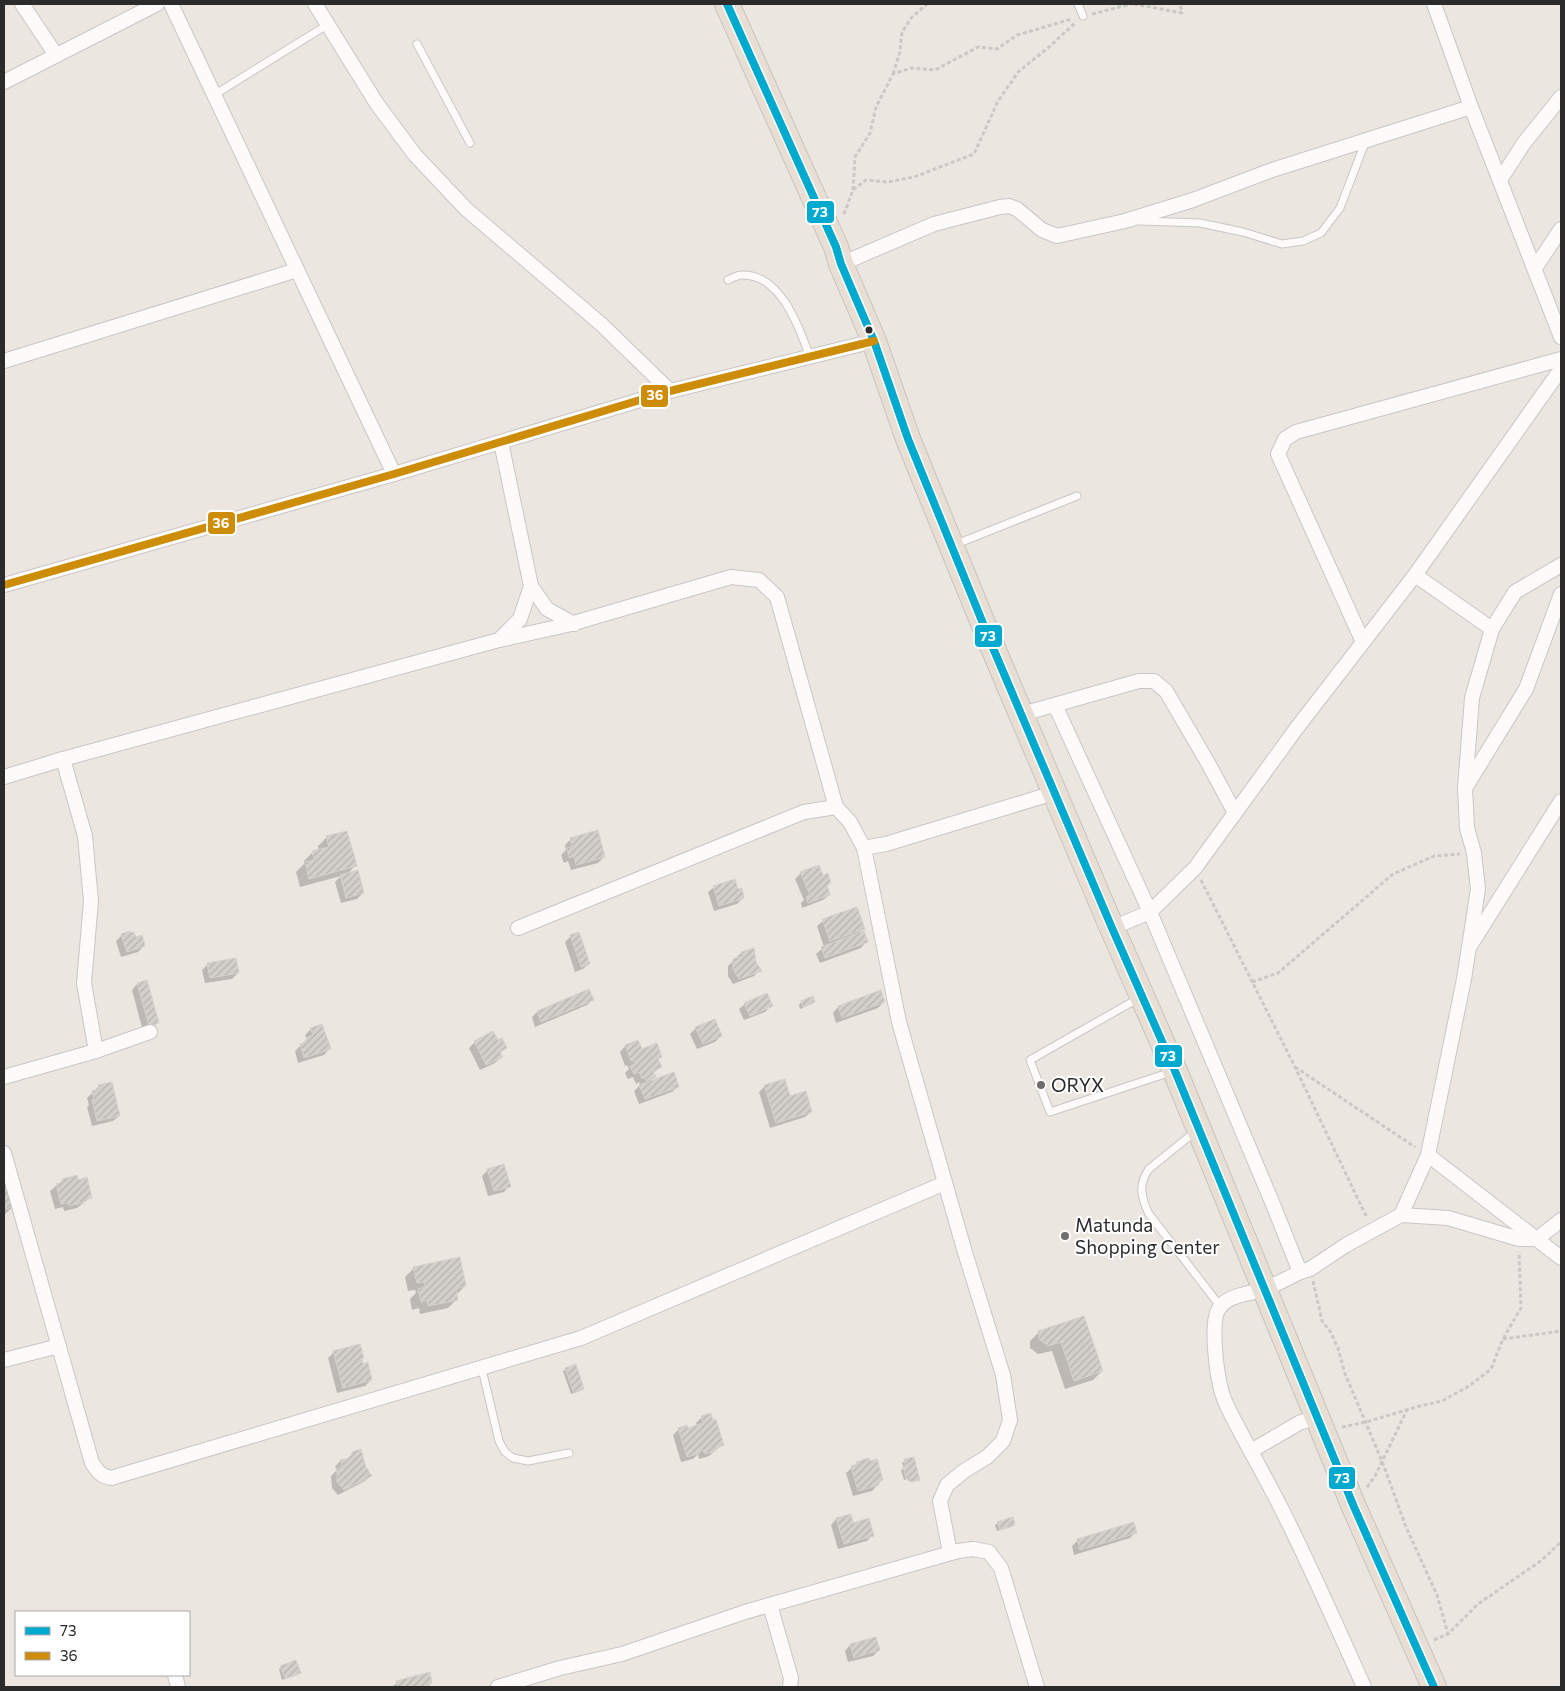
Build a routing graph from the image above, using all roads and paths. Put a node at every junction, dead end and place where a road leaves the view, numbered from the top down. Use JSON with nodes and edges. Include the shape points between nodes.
{"nodes":[{"id":1,"x":22,"y":4,"type":"edge"},
{"id":2,"x":156,"y":4,"type":"edge"},
{"id":3,"x":171,"y":4,"type":"edge"},
{"id":4,"x":315,"y":4,"type":"edge"},
{"id":5,"x":927,"y":4,"type":"edge"},
{"id":6,"x":1078,"y":4,"type":"edge"},
{"id":7,"x":1132,"y":4,"type":"edge"},
{"id":8,"x":1180,"y":4,"type":"edge"},
{"id":9,"x":1434,"y":4,"type":"edge"},
{"id":10,"x":734,"y":8,"type":"edge"},
{"id":11,"x":1083,"y":16,"type":"junction"},
{"id":12,"x":327,"y":25,"type":"junction"},
{"id":13,"x":417,"y":44,"type":"dead end"},
{"id":14,"x":56,"y":54,"type":"junction"},
{"id":15,"x":893,"y":74,"type":"junction"},
{"id":16,"x":4,"y":82,"type":"edge"},
{"id":17,"x":214,"y":94,"type":"junction"},
{"id":18,"x":1561,"y":97,"type":"edge"},
{"id":19,"x":1471,"y":107,"type":"junction"},
{"id":20,"x":1366,"y":140,"type":"junction"},
{"id":21,"x":470,"y":143,"type":"dead end"},
{"id":22,"x":1500,"y":180,"type":"junction"},
{"id":23,"x":853,"y":190,"type":"junction"},
{"id":24,"x":843,"y":218,"type":"dead end"},
{"id":25,"x":1125,"y":221,"type":"junction"},
{"id":26,"x":1561,"y":229,"type":"edge"},
{"id":27,"x":841,"y":264,"type":"junction"},
{"id":28,"x":1535,"y":268,"type":"junction"},
{"id":29,"x":297,"y":270,"type":"junction"},
{"id":30,"x":728,"y":280,"type":"dead end"},
{"id":31,"x":1561,"y":337,"type":"edge"},
{"id":32,"x":874,"y":341,"type":"junction"},
{"id":33,"x":810,"y":357,"type":"junction"},
{"id":34,"x":1561,"y":359,"type":"edge"},
{"id":35,"x":4,"y":362,"type":"edge"},
{"id":36,"x":1561,"y":369,"type":"edge"},
{"id":37,"x":670,"y":391,"type":"junction"},
{"id":38,"x":501,"y":442,"type":"junction"},
{"id":39,"x":394,"y":474,"type":"junction"},
{"id":40,"x":1077,"y":496,"type":"dead end"},
{"id":41,"x":951,"y":546,"type":"junction"},
{"id":42,"x":1561,"y":566,"type":"edge"},
{"id":43,"x":1415,"y":575,"type":"junction"},
{"id":44,"x":4,"y":585,"type":"edge"},
{"id":45,"x":531,"y":586,"type":"junction"},
{"id":46,"x":1561,"y":594,"type":"edge"},
{"id":47,"x":574,"y":624,"type":"junction"},
{"id":48,"x":1492,"y":629,"type":"junction"},
{"id":49,"x":499,"y":640,"type":"junction"},
{"id":50,"x":1363,"y":642,"type":"junction"},
{"id":51,"x":1055,"y":705,"type":"junction"},
{"id":52,"x":1022,"y":714,"type":"junction"},
{"id":53,"x":63,"y":759,"type":"junction"},
{"id":54,"x":4,"y":777,"type":"edge"},
{"id":55,"x":1465,"y":788,"type":"junction"},
{"id":56,"x":1054,"y":794,"type":"junction"},
{"id":57,"x":1561,"y":800,"type":"edge"},
{"id":58,"x":836,"y":807,"type":"junction"},
{"id":59,"x":1235,"y":813,"type":"junction"},
{"id":60,"x":864,"y":848,"type":"junction"},
{"id":61,"x":1474,"y":853,"type":"junction"},
{"id":62,"x":1195,"y":868,"type":"junction"},
{"id":63,"x":1150,"y":912,"type":"junction"},
{"id":64,"x":518,"y":928,"type":"dead end"},
{"id":65,"x":1112,"y":928,"type":"junction"},
{"id":66,"x":1468,"y":950,"type":"junction"},
{"id":67,"x":1252,"y":982,"type":"junction"},
{"id":68,"x":1142,"y":996,"type":"junction"},
{"id":69,"x":150,"y":1032,"type":"dead end"},
{"id":70,"x":96,"y":1051,"type":"junction"},
{"id":71,"x":1294,"y":1067,"type":"junction"},
{"id":72,"x":1175,"y":1071,"type":"junction"},
{"id":73,"x":4,"y":1077,"type":"edge"},
{"id":74,"x":1199,"y":1129,"type":"junction"},
{"id":75,"x":4,"y":1153,"type":"edge"},
{"id":76,"x":1428,"y":1155,"type":"junction"},
{"id":77,"x":945,"y":1184,"type":"junction"},
{"id":78,"x":1401,"y":1215,"type":"junction"},
{"id":79,"x":1561,"y":1220,"type":"edge"},
{"id":80,"x":1373,"y":1230,"type":"junction"},
{"id":81,"x":1519,"y":1239,"type":"junction"},
{"id":82,"x":1537,"y":1239,"type":"junction"},
{"id":83,"x":1561,"y":1258,"type":"edge"},
{"id":84,"x":1305,"y":1271,"type":"junction"},
{"id":85,"x":1264,"y":1289,"type":"junction"},
{"id":86,"x":1220,"y":1306,"type":"junction"},
{"id":87,"x":1561,"y":1331,"type":"edge"},
{"id":88,"x":1503,"y":1339,"type":"junction"},
{"id":89,"x":59,"y":1346,"type":"junction"},
{"id":90,"x":4,"y":1360,"type":"edge"},
{"id":91,"x":482,"y":1369,"type":"junction"},
{"id":92,"x":1408,"y":1410,"type":"junction"},
{"id":93,"x":1366,"y":1422,"type":"junction"},
{"id":94,"x":1320,"y":1424,"type":"junction"},
{"id":95,"x":1251,"y":1451,"type":"junction"},
{"id":96,"x":569,"y":1453,"type":"dead end"},
{"id":97,"x":1382,"y":1461,"type":"junction"},
{"id":98,"x":1354,"y":1506,"type":"junction"},
{"id":99,"x":1561,"y":1542,"type":"edge"},
{"id":100,"x":950,"y":1553,"type":"junction"},
{"id":101,"x":770,"y":1605,"type":"junction"},
{"id":102,"x":1448,"y":1634,"type":"junction"},
{"id":103,"x":1416,"y":1647,"type":"junction"},
{"id":104,"x":498,"y":1687,"type":"edge"},
{"id":105,"x":790,"y":1687,"type":"edge"},
{"id":106,"x":1037,"y":1687,"type":"edge"},
{"id":107,"x":1364,"y":1687,"type":"edge"},
{"id":108,"x":1434,"y":1687,"type":"edge"}],
"edges":[{"from":1,"to":14,"type":"street"},
{"from":2,"to":14,"type":"street"},
{"from":3,"to":17,"type":"street"},
{"from":4,"to":12,"type":"street"},
{"from":5,"to":15,"type":"path","via":[[912,17],[902,32]]},
{"from":6,"to":11,"type":"lane"},
{"from":7,"to":8,"type":"path","via":[[1182,13]]},
{"from":7,"to":11,"type":"path"},
{"from":9,"to":19,"type":"street"},
{"from":10,"to":27,"type":"highway"},
{"from":11,"to":15,"type":"path","via":[[1018,35],[997,49],[978,48],[935,70],[911,68]]},
{"from":11,"to":23,"type":"path","via":[[1019,71],[998,101],[974,154],[914,177],[887,182],[866,180]]},
{"from":12,"to":17,"type":"lane"},
{"from":12,"to":37,"type":"street","via":[[382,111],[415,155],[466,209],[601,324]]},
{"from":13,"to":21,"type":"lane"},
{"from":14,"to":16,"type":"street"},
{"from":15,"to":23,"type":"path","via":[[876,106],[870,133],[855,158]]},
{"from":17,"to":29,"type":"street"},
{"from":18,"to":22,"type":"street","via":[[1524,143]]},
{"from":19,"to":20,"type":"street"},
{"from":19,"to":22,"type":"street"},
{"from":20,"to":25,"type":"street"},
{"from":20,"to":25,"type":"lane","via":[[1340,208],[1321,233],[1303,241],[1282,244],[1200,223]]},
{"from":22,"to":28,"type":"street"},
{"from":23,"to":24,"type":"path"},
{"from":25,"to":27,"type":"street","via":[[1057,236],[1042,230],[1017,209],[1000,207],[934,224]]},
{"from":26,"to":28,"type":"street"},
{"from":27,"to":32,"type":"highway"},
{"from":28,"to":31,"type":"street"},
{"from":29,"to":35,"type":"street"},
{"from":29,"to":39,"type":"street"},
{"from":30,"to":33,"type":"lane","via":[[740,274],[760,278],[779,293],[798,325]]},
{"from":32,"to":33,"type":"street"},
{"from":32,"to":41,"type":"highway","via":[[908,439]]},
{"from":33,"to":37,"type":"street"},
{"from":34,"to":50,"type":"street","via":[[1296,432],[1285,439],[1278,454]]},
{"from":36,"to":43,"type":"street"},
{"from":37,"to":38,"type":"street"},
{"from":38,"to":39,"type":"street"},
{"from":38,"to":45,"type":"street"},
{"from":39,"to":44,"type":"street"},
{"from":40,"to":41,"type":"lane"},
{"from":41,"to":52,"type":"highway"},
{"from":42,"to":48,"type":"street","via":[[1515,592]]},
{"from":43,"to":48,"type":"street"},
{"from":43,"to":50,"type":"street"},
{"from":45,"to":47,"type":"street","via":[[547,609]]},
{"from":45,"to":49,"type":"street","via":[[520,619]]},
{"from":46,"to":55,"type":"street","via":[[1526,689]]},
{"from":47,"to":49,"type":"street"},
{"from":47,"to":58,"type":"street","via":[[731,577],[758,580],[777,597]]},
{"from":48,"to":55,"type":"street","via":[[1472,698]]},
{"from":49,"to":53,"type":"street"},
{"from":50,"to":59,"type":"street"},
{"from":51,"to":52,"type":"street"},
{"from":51,"to":59,"type":"street","via":[[1139,681],[1154,681],[1166,691]]},
{"from":51,"to":63,"type":"street"},
{"from":52,"to":56,"type":"highway"},
{"from":53,"to":54,"type":"street"},
{"from":53,"to":70,"type":"street","via":[[85,836],[91,901],[84,983]]},
{"from":55,"to":61,"type":"street","via":[[1467,828]]},
{"from":56,"to":60,"type":"street"},
{"from":56,"to":65,"type":"highway"},
{"from":57,"to":66,"type":"street"},
{"from":58,"to":60,"type":"street","via":[[850,822]]},
{"from":58,"to":64,"type":"street","via":[[799,814]]},
{"from":59,"to":62,"type":"street"},
{"from":60,"to":77,"type":"street","via":[[899,1022]]},
{"from":61,"to":66,"type":"street","via":[[1478,889]]},
{"from":61,"to":67,"type":"path","via":[[1434,856],[1393,874],[1278,973]]},
{"from":62,"to":63,"type":"street"},
{"from":62,"to":67,"type":"path"},
{"from":63,"to":65,"type":"street"},
{"from":63,"to":84,"type":"street","via":[[1268,1193]]},
{"from":65,"to":68,"type":"highway"},
{"from":66,"to":76,"type":"street"},
{"from":67,"to":71,"type":"path"},
{"from":68,"to":72,"type":"highway"},
{"from":68,"to":72,"type":"lane","via":[[1030,1060],[1050,1112]]},
{"from":69,"to":70,"type":"street"},
{"from":70,"to":73,"type":"street"},
{"from":71,"to":76,"type":"path"},
{"from":71,"to":80,"type":"path"},
{"from":72,"to":74,"type":"highway"},
{"from":74,"to":85,"type":"highway"},
{"from":74,"to":86,"type":"lane","via":[[1149,1169],[1143,1177],[1141,1191],[1149,1214]]},
{"from":75,"to":89,"type":"street"},
{"from":76,"to":78,"type":"street"},
{"from":76,"to":82,"type":"street"},
{"from":77,"to":91,"type":"street","via":[[581,1338]]},
{"from":77,"to":100,"type":"street","via":[[1003,1375],[1010,1420],[1002,1441],[987,1458],[947,1485],[940,1501]]},
{"from":78,"to":80,"type":"street"},
{"from":78,"to":81,"type":"street","via":[[1448,1218]]},
{"from":79,"to":82,"type":"street"},
{"from":80,"to":84,"type":"street"},
{"from":81,"to":82,"type":"street"},
{"from":81,"to":88,"type":"path","via":[[1521,1308]]},
{"from":82,"to":83,"type":"street"},
{"from":84,"to":85,"type":"street"},
{"from":84,"to":93,"type":"path","via":[[1322,1321],[1338,1348],[1345,1374]]},
{"from":85,"to":86,"type":"street","via":[[1236,1297]]},
{"from":85,"to":94,"type":"highway"},
{"from":86,"to":95,"type":"street","via":[[1214,1336],[1222,1392]]},
{"from":87,"to":88,"type":"path"},
{"from":88,"to":92,"type":"path","via":[[1491,1369],[1469,1386],[1442,1401]]},
{"from":89,"to":90,"type":"street"},
{"from":89,"to":91,"type":"street","via":[[92,1463],[103,1477],[111,1478]]},
{"from":91,"to":96,"type":"lane","via":[[499,1441],[505,1452],[513,1458],[528,1461]]},
{"from":92,"to":93,"type":"path"},
{"from":92,"to":97,"type":"path"},
{"from":93,"to":94,"type":"path"},
{"from":93,"to":97,"type":"path"},
{"from":94,"to":95,"type":"street","via":[[1299,1423]]},
{"from":94,"to":98,"type":"highway"},
{"from":95,"to":107,"type":"street","via":[[1308,1562]]},
{"from":97,"to":98,"type":"path"},
{"from":97,"to":102,"type":"path","via":[[1406,1527],[1437,1595]]},
{"from":98,"to":103,"type":"highway"},
{"from":99,"to":102,"type":"path","via":[[1542,1560],[1478,1604]]},
{"from":100,"to":101,"type":"street"},
{"from":100,"to":106,"type":"street","via":[[973,1549],[989,1552],[1002,1568]]},
{"from":101,"to":104,"type":"street","via":[[622,1654]]},
{"from":101,"to":105,"type":"street","via":[[791,1678]]},
{"from":102,"to":103,"type":"path"},
{"from":103,"to":108,"type":"highway"}]}
